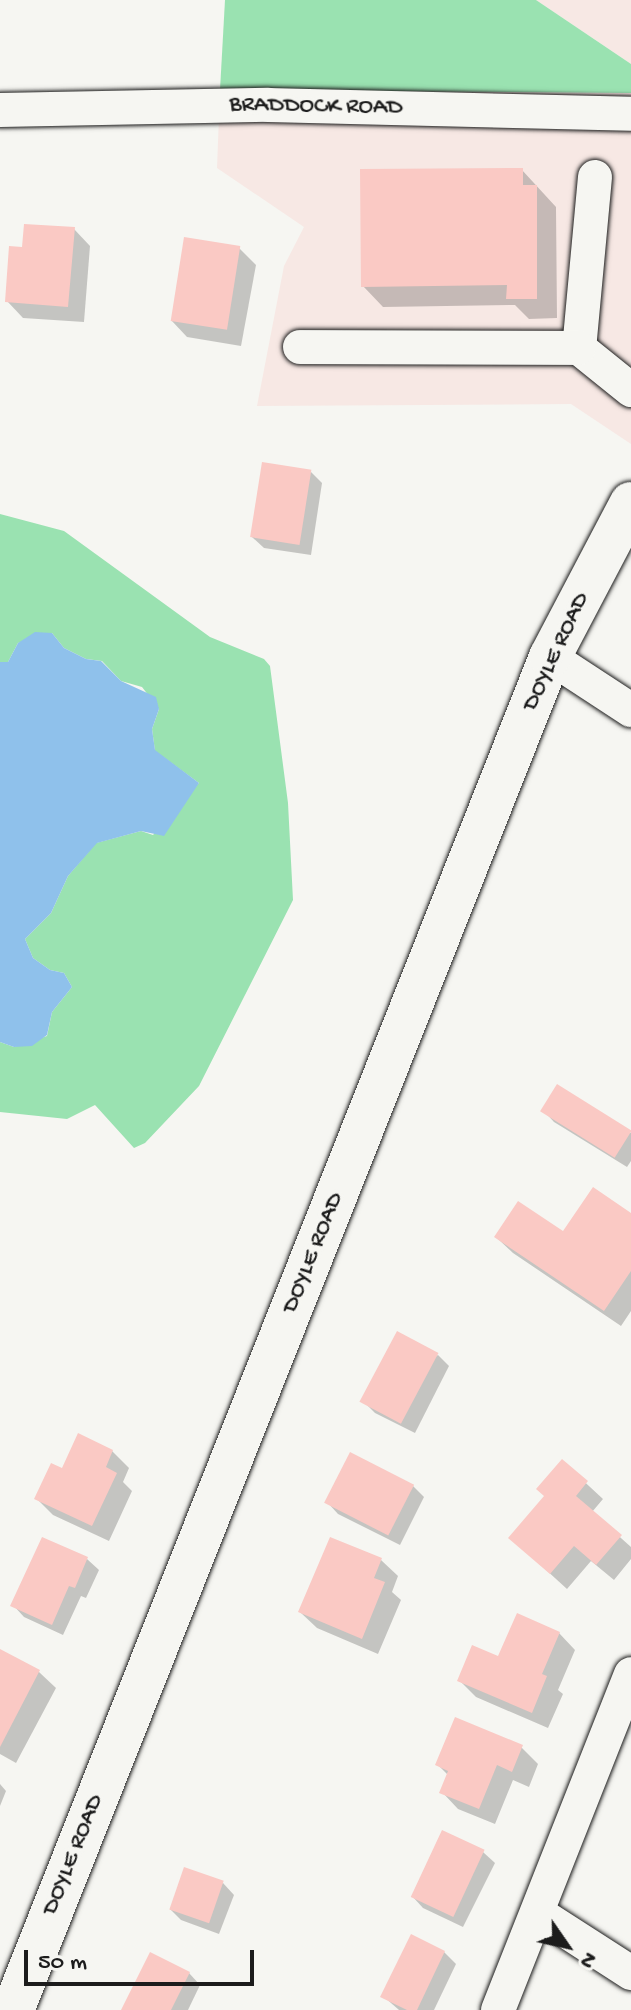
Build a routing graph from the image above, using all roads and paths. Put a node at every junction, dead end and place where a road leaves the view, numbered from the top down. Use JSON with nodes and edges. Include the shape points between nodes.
{"nodes":[{"id":1,"x":0,"y":110,"type":"edge"},
{"id":2,"x":631,"y":114,"type":"edge"},
{"id":3,"x":595,"y":177,"type":"dead end"},
{"id":4,"x":300,"y":347,"type":"dead end"},
{"id":5,"x":579,"y":348,"type":"junction"},
{"id":6,"x":631,"y":390,"type":"edge"},
{"id":7,"x":631,"y":503,"type":"edge"},
{"id":8,"x":550,"y":657,"type":"junction"},
{"id":9,"x":631,"y":710,"type":"edge"},
{"id":10,"x":631,"y":1674,"type":"edge"},
{"id":11,"x":538,"y":1913,"type":"junction"},
{"id":12,"x":631,"y":1973,"type":"edge"},
{"id":13,"x":13,"y":2010,"type":"edge"},
{"id":14,"x":498,"y":2010,"type":"edge"}],
"edges":[{"from":1,"to":2,"type":"street","name":"BRADDOCK ROAD","via":[[268,105]]},
{"from":3,"to":5,"type":"street"},
{"from":4,"to":5,"type":"street"},
{"from":5,"to":6,"type":"street"},
{"from":7,"to":8,"type":"main road","name":"DOYLE ROAD"},
{"from":8,"to":9,"type":"street"},
{"from":8,"to":13,"type":"main road","name":"DOYLE ROAD"},
{"from":10,"to":11,"type":"street"},
{"from":11,"to":12,"type":"street"},
{"from":11,"to":14,"type":"street"}]}
